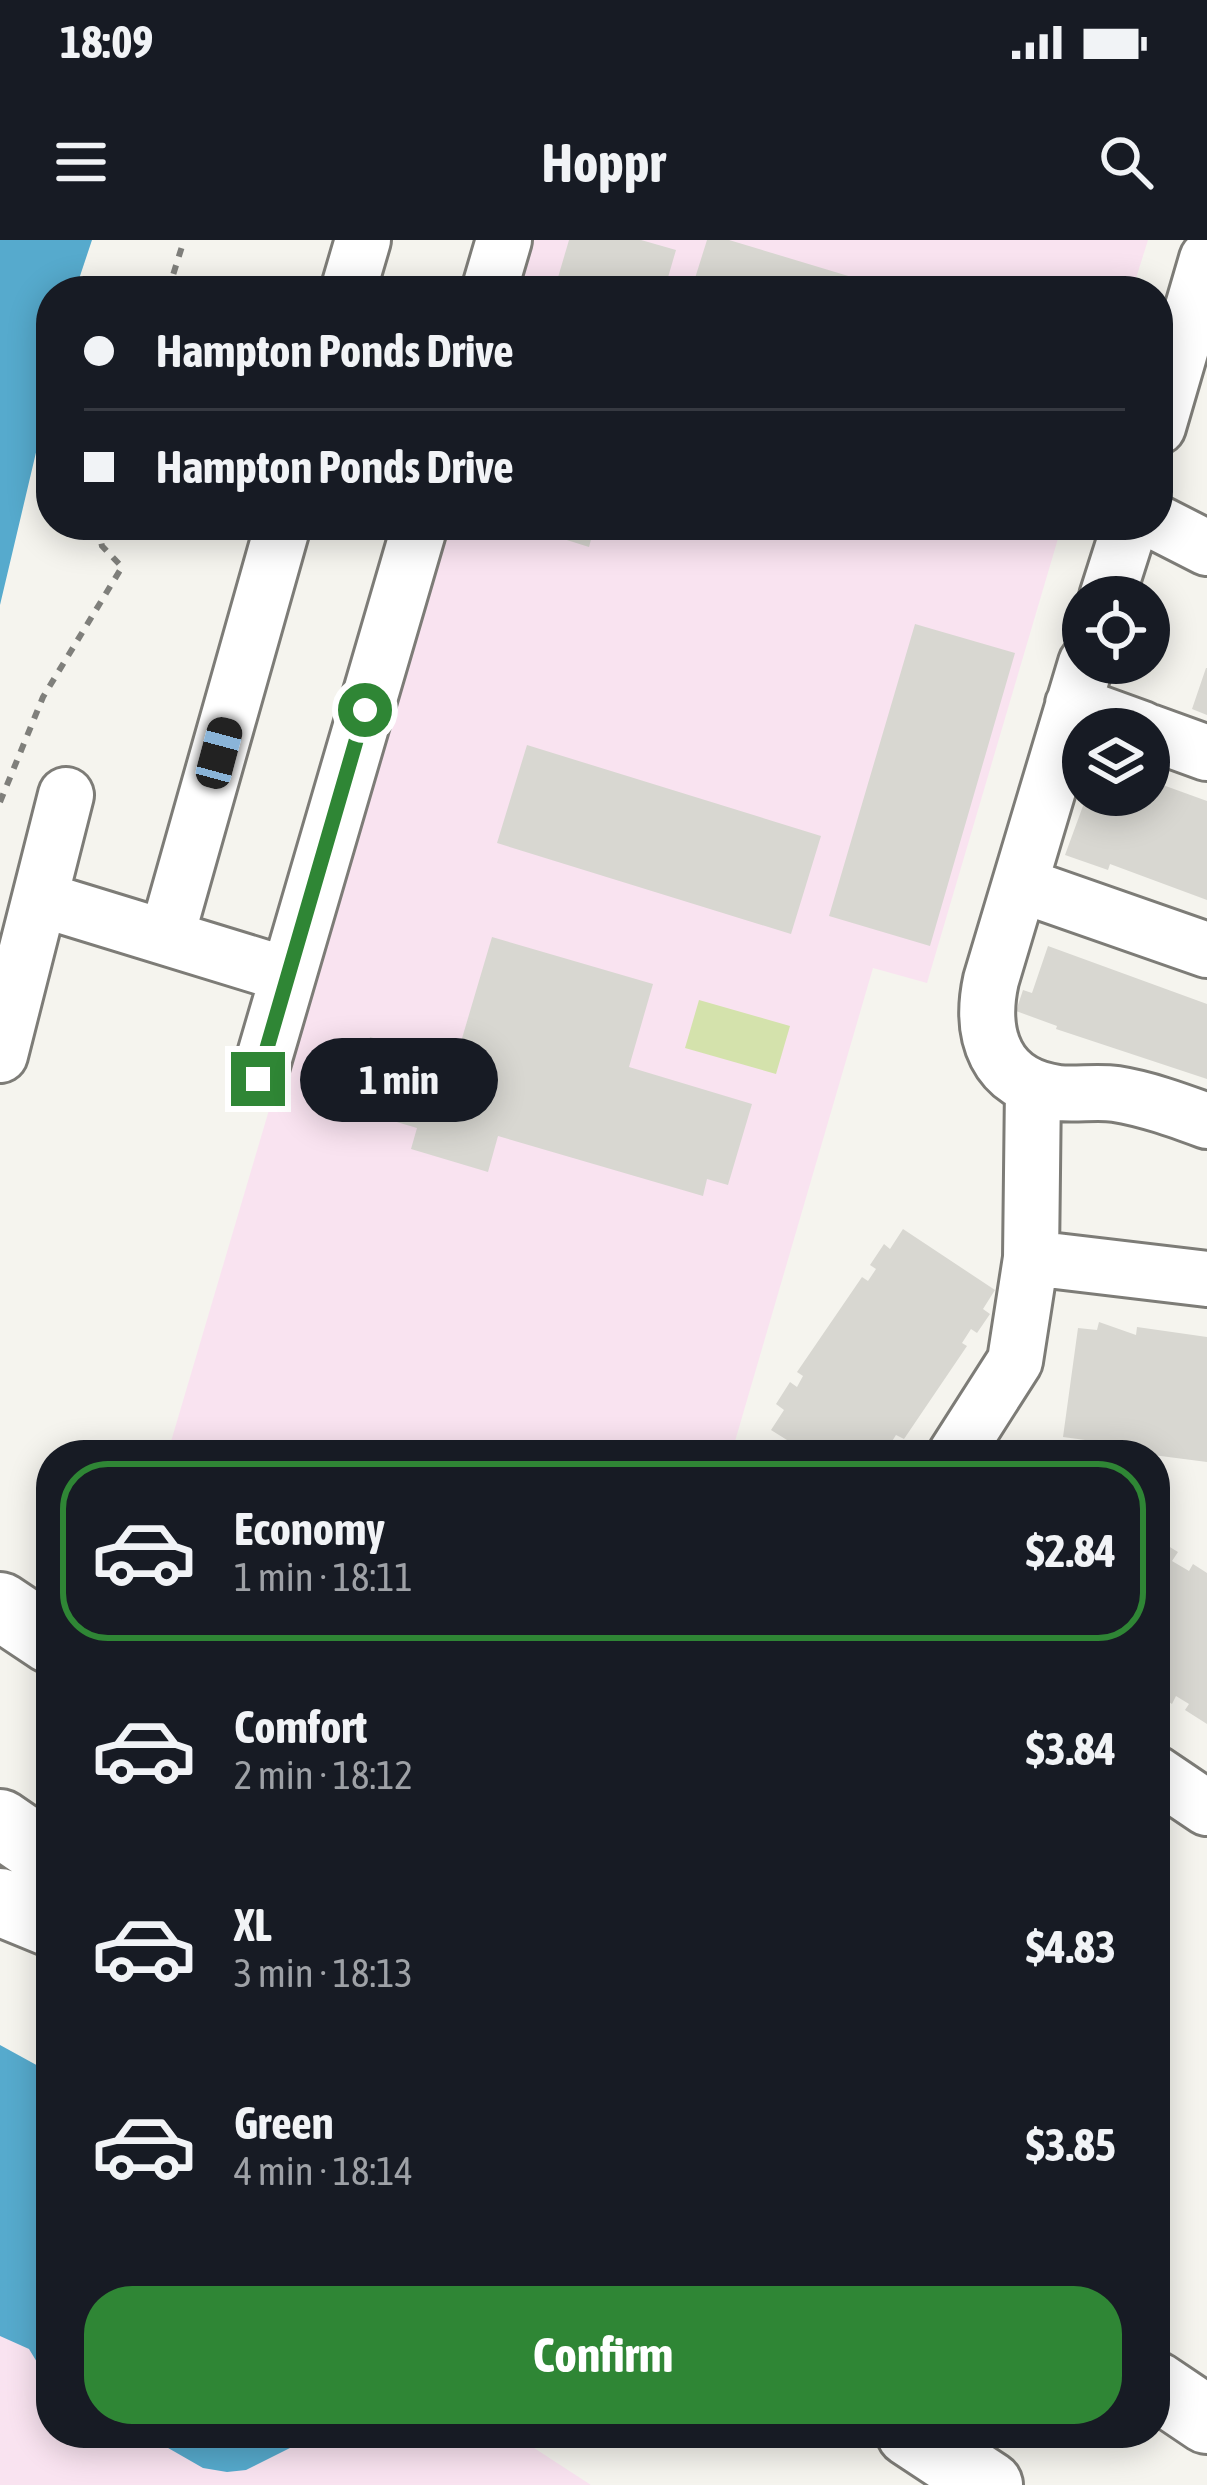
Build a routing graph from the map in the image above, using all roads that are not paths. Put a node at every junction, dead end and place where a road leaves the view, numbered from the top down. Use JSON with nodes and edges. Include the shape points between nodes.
{"nodes":[{"id":1,"x":363,"y":240,"type":"edge"},
{"id":2,"x":503,"y":240,"type":"edge"},
{"id":3,"x":1207,"y":260,"type":"edge"},
{"id":4,"x":352,"y":276,"type":"edge"},
{"id":5,"x":493,"y":276,"type":"edge"},
{"id":6,"x":1173,"y":376,"type":"edge"},
{"id":7,"x":1173,"y":531,"type":"edge"},
{"id":8,"x":279,"y":540,"type":"edge"},
{"id":9,"x":416,"y":540,"type":"edge"},
{"id":10,"x":1125,"y":540,"type":"edge"},
{"id":11,"x":1207,"y":548,"type":"edge"},
{"id":12,"x":1114,"y":576,"type":"edge"},
{"id":13,"x":1080,"y":684,"type":"edge"},
{"id":14,"x":1081,"y":684,"type":"edge"},
{"id":15,"x":1115,"y":708,"type":"edge"},
{"id":16,"x":1170,"y":739,"type":"edge"},
{"id":17,"x":1207,"y":753,"type":"edge"},
{"id":18,"x":67,"y":795,"type":"dead end"},
{"id":19,"x":1022,"y":885,"type":"junction"},
{"id":20,"x":40,"y":899,"type":"junction"},
{"id":21,"x":167,"y":935,"type":"junction"},
{"id":22,"x":1207,"y":950,"type":"edge"},
{"id":23,"x":288,"y":975,"type":"junction"},
{"id":24,"x":0,"y":1055,"type":"edge"},
{"id":25,"x":258,"y":1079,"type":"dead end"},
{"id":26,"x":1033,"y":1087,"type":"junction"},
{"id":27,"x":1207,"y":1121,"type":"edge"},
{"id":28,"x":1031,"y":1258,"type":"junction"},
{"id":29,"x":1207,"y":1279,"type":"edge"},
{"id":30,"x":965,"y":1440,"type":"edge"},
{"id":31,"x":0,"y":1606,"type":"edge"},
{"id":32,"x":36,"y":1630,"type":"edge"},
{"id":33,"x":1170,"y":1783,"type":"edge"},
{"id":34,"x":1207,"y":1808,"type":"edge"},
{"id":35,"x":0,"y":1823,"type":"edge"},
{"id":36,"x":36,"y":1848,"type":"edge"},
{"id":37,"x":0,"y":1902,"type":"edge"},
{"id":38,"x":36,"y":1918,"type":"edge"},
{"id":39,"x":1170,"y":2395,"type":"edge"},
{"id":40,"x":1207,"y":2420,"type":"edge"},
{"id":41,"x":933,"y":2448,"type":"edge"},
{"id":42,"x":989,"y":2485,"type":"edge"}],
"edges":[{"from":1,"to":4,"type":"street"},
{"from":2,"to":5,"type":"street"},
{"from":3,"to":6,"type":"street"},
{"from":7,"to":11,"type":"street"},
{"from":8,"to":21,"type":"street"},
{"from":9,"to":23,"type":"street"},
{"from":10,"to":12,"type":"street"},
{"from":13,"to":19,"type":"street"},
{"from":14,"to":15,"type":"street"},
{"from":16,"to":17,"type":"street"},
{"from":18,"to":20,"type":"street"},
{"from":19,"to":22,"type":"street"},
{"from":19,"to":26,"type":"street","via":[[985,1010],[996,1057]]},
{"from":20,"to":21,"type":"street"},
{"from":20,"to":24,"type":"street"},
{"from":21,"to":23,"type":"street"},
{"from":23,"to":25,"type":"street"},
{"from":26,"to":27,"type":"street","via":[[1109,1093]]},
{"from":26,"to":28,"type":"street"},
{"from":28,"to":29,"type":"street"},
{"from":28,"to":30,"type":"street","via":[[1015,1361]]},
{"from":31,"to":32,"type":"highway"},
{"from":33,"to":34,"type":"street"},
{"from":35,"to":36,"type":"highway"},
{"from":37,"to":38,"type":"highway"},
{"from":39,"to":40,"type":"highway"},
{"from":41,"to":42,"type":"highway"}]}
